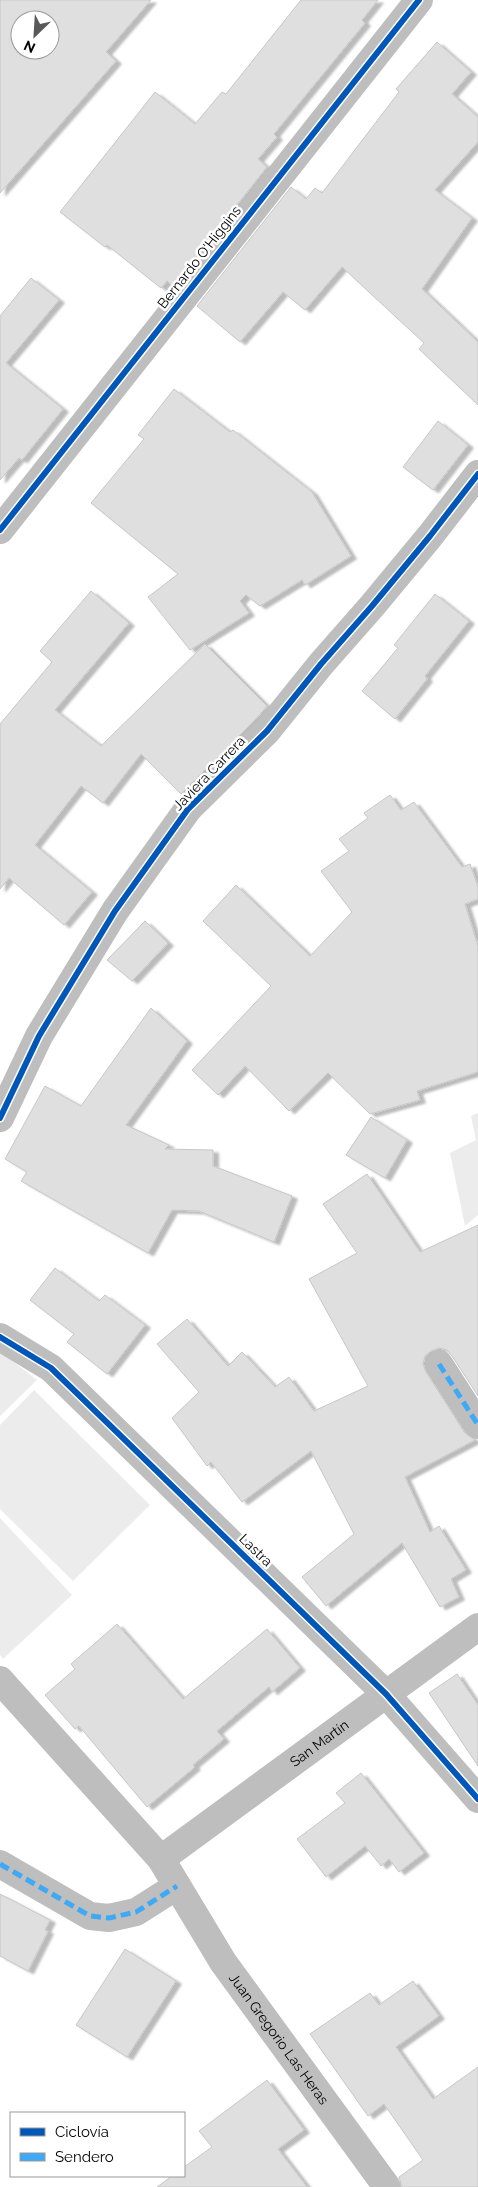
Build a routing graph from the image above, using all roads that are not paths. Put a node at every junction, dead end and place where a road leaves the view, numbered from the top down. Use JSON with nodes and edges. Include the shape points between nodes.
{"nodes":[{"id":1,"x":419,"y":0,"type":"edge"},
{"id":2,"x":478,"y":474,"type":"edge"},
{"id":3,"x":0,"y":530,"type":"edge"},
{"id":4,"x":0,"y":1118,"type":"edge"},
{"id":5,"x":0,"y":1337,"type":"edge"},
{"id":6,"x":439,"y":1364,"type":"dead end"},
{"id":7,"x":478,"y":1425,"type":"edge"},
{"id":8,"x":478,"y":1627,"type":"edge"},
{"id":9,"x":0,"y":1680,"type":"edge"},
{"id":10,"x":386,"y":1694,"type":"junction"},
{"id":11,"x":478,"y":1799,"type":"edge"},
{"id":12,"x":161,"y":1859,"type":"junction"},
{"id":13,"x":0,"y":1864,"type":"edge"},
{"id":14,"x":177,"y":1886,"type":"junction"},
{"id":15,"x":387,"y":2187,"type":"edge"}],
"edges":[{"from":1,"to":3,"type":"street","name":"Bernardo O'Higgins"},
{"from":2,"to":4,"type":"street","name":"Javiera Carrera","via":[[424,544],[267,731],[188,809],[115,911],[40,1036]]},
{"from":5,"to":10,"type":"street","name":"Lastra","via":[[51,1368]]},
{"from":6,"to":7,"type":"street"},
{"from":8,"to":10,"type":"street","name":"San Martín"},
{"from":9,"to":12,"type":"street","name":"Juan Gregorio Las Heras"},
{"from":10,"to":11,"type":"street","name":"Lastra"},
{"from":10,"to":12,"type":"street","name":"San Martín"},
{"from":12,"to":14,"type":"street","name":"Juan Gregorio Las Heras"},
{"from":13,"to":14,"type":"street","via":[[90,1916],[109,1918],[136,1912]]},
{"from":14,"to":15,"type":"street","name":"Juan Gregorio Las Heras","via":[[223,1962]]}]}
